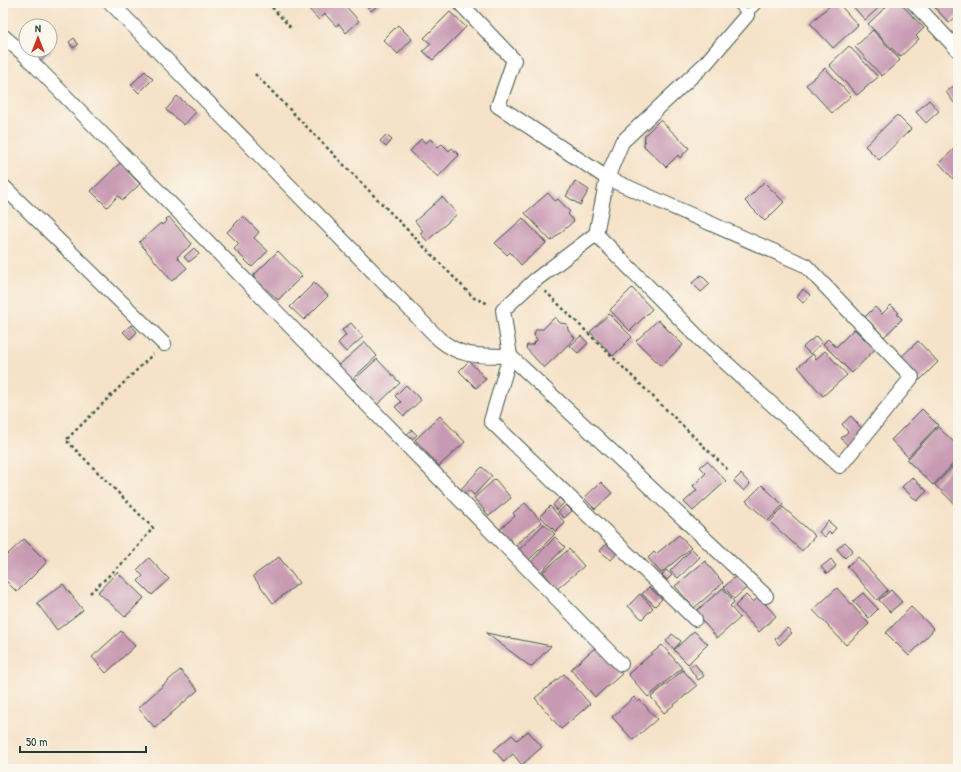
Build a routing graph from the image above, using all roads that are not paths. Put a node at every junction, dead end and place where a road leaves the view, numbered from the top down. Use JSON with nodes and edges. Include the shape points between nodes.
{"nodes":[{"id":1,"x":111,"y":3,"type":"edge"},
{"id":2,"x":460,"y":3,"type":"edge"},
{"id":3,"x":736,"y":3,"type":"edge"},
{"id":4,"x":759,"y":3,"type":"edge"},
{"id":5,"x":914,"y":3,"type":"edge"},
{"id":6,"x":747,"y":15,"type":"junction"},
{"id":7,"x":3,"y":36,"type":"edge"},
{"id":8,"x":958,"y":50,"type":"edge"},
{"id":9,"x":607,"y":178,"type":"junction"},
{"id":10,"x":3,"y":186,"type":"edge"},
{"id":11,"x":596,"y":234,"type":"junction"},
{"id":12,"x":164,"y":344,"type":"road end"},
{"id":13,"x":510,"y":356,"type":"junction"},
{"id":14,"x":766,"y":596,"type":"dead end"},
{"id":15,"x":695,"y":619,"type":"dead end"},
{"id":16,"x":621,"y":664,"type":"dead end"}],
"edges":[{"from":1,"to":13,"type":"street","via":[[439,339],[451,349],[469,355]]},
{"from":2,"to":9,"type":"street","via":[[514,60],[498,106]]},
{"from":3,"to":6,"type":"lane"},
{"from":4,"to":6,"type":"lane"},
{"from":5,"to":8,"type":"street"},
{"from":6,"to":9,"type":"street","via":[[706,63],[622,142]]},
{"from":7,"to":16,"type":"street","via":[[71,101]]},
{"from":9,"to":11,"type":"street"},
{"from":9,"to":11,"type":"street","via":[[805,266],[912,377],[840,466],[702,340]]},
{"from":10,"to":12,"type":"street"},
{"from":11,"to":13,"type":"street","via":[[534,281],[503,310]]},
{"from":13,"to":14,"type":"street"},
{"from":13,"to":15,"type":"street","via":[[491,421]]}]}
